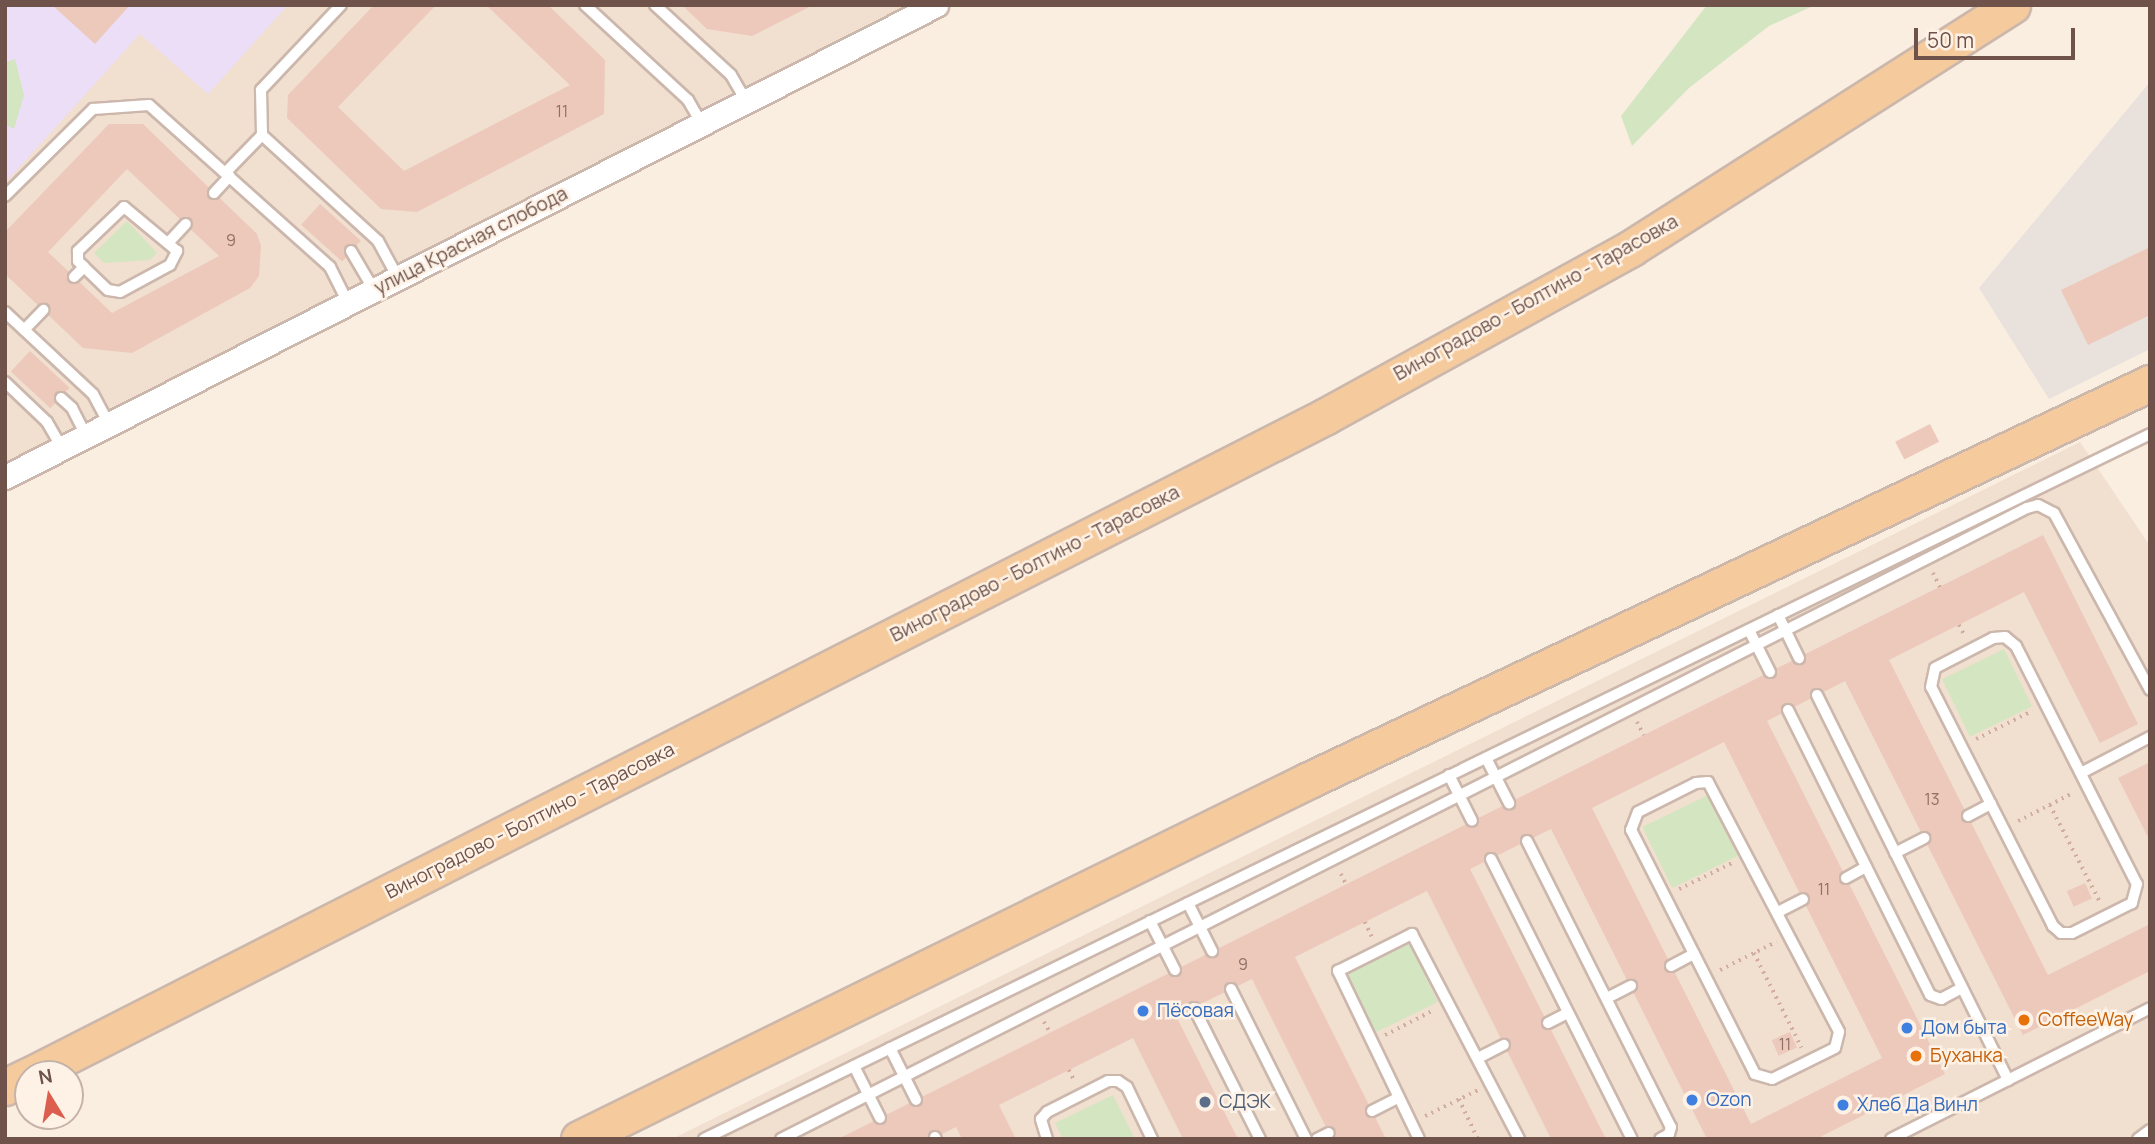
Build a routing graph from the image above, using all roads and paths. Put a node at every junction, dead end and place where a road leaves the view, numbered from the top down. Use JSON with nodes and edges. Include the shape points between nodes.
{"nodes":[{"id":1,"x":341,"y":5,"type":"edge"},
{"id":2,"x":585,"y":5,"type":"edge"},
{"id":3,"x":655,"y":5,"type":"edge"},
{"id":4,"x":936,"y":5,"type":"edge"},
{"id":5,"x":2012,"y":5,"type":"edge"},
{"id":6,"x":746,"y":102,"type":"junction"},
{"id":7,"x":702,"y":124,"type":"junction"},
{"id":8,"x":262,"y":135,"type":"junction"},
{"id":9,"x":228,"y":174,"type":"junction"},
{"id":10,"x":214,"y":193,"type":"dead end"},
{"id":11,"x":5,"y":197,"type":"edge"},
{"id":12,"x":186,"y":224,"type":"dead end"},
{"id":13,"x":168,"y":243,"type":"junction"},
{"id":14,"x":351,"y":251,"type":"dead end"},
{"id":15,"x":84,"y":267,"type":"junction"},
{"id":16,"x":74,"y":278,"type":"dead end"},
{"id":17,"x":398,"y":278,"type":"junction"},
{"id":18,"x":374,"y":290,"type":"junction"},
{"id":19,"x":348,"y":303,"type":"junction"},
{"id":20,"x":43,"y":310,"type":"dead end"},
{"id":21,"x":5,"y":312,"type":"edge"},
{"id":22,"x":24,"y":330,"type":"junction"},
{"id":23,"x":5,"y":382,"type":"edge"},
{"id":24,"x":2150,"y":383,"type":"edge"},
{"id":25,"x":61,"y":398,"type":"dead end"},
{"id":26,"x":109,"y":424,"type":"junction"},
{"id":27,"x":2150,"y":434,"type":"edge"},
{"id":28,"x":86,"y":435,"type":"junction"},
{"id":29,"x":62,"y":448,"type":"junction"},
{"id":30,"x":5,"y":477,"type":"edge"},
{"id":31,"x":1778,"y":615,"type":"junction"},
{"id":32,"x":1749,"y":630,"type":"junction"},
{"id":33,"x":1785,"y":631,"type":"junction"},
{"id":34,"x":1757,"y":646,"type":"junction"},
{"id":35,"x":1799,"y":658,"type":"dead end"},
{"id":36,"x":1770,"y":672,"type":"dead end"},
{"id":37,"x":2150,"y":690,"type":"edge"},
{"id":38,"x":1817,"y":695,"type":"dead end"},
{"id":39,"x":2045,"y":704,"type":"junction"},
{"id":40,"x":1788,"y":710,"type":"dead end"},
{"id":41,"x":2150,"y":737,"type":"edge"},
{"id":42,"x":1962,"y":746,"type":"junction"},
{"id":43,"x":1486,"y":758,"type":"junction"},
{"id":44,"x":2081,"y":773,"type":"junction"},
{"id":45,"x":1450,"y":775,"type":"junction"},
{"id":46,"x":1496,"y":777,"type":"junction"},
{"id":47,"x":2087,"y":786,"type":"junction"},
{"id":48,"x":1460,"y":796,"type":"junction"},
{"id":49,"x":1509,"y":803,"type":"dead end"},
{"id":50,"x":1991,"y":804,"type":"junction"},
{"id":51,"x":2050,"y":805,"type":"junction"},
{"id":52,"x":1968,"y":816,"type":"dead end"},
{"id":53,"x":1472,"y":821,"type":"dead end"},
{"id":54,"x":2003,"y":828,"type":"junction"},
{"id":55,"x":1924,"y":838,"type":"dead end"},
{"id":56,"x":1527,"y":841,"type":"dead end"},
{"id":57,"x":1895,"y":853,"type":"junction"},
{"id":58,"x":1749,"y":855,"type":"junction"},
{"id":59,"x":1491,"y":859,"type":"dead end"},
{"id":60,"x":1866,"y":867,"type":"junction"},
{"id":61,"x":1846,"y":878,"type":"dead end"},
{"id":62,"x":1665,"y":896,"type":"junction"},
{"id":63,"x":1803,"y":899,"type":"dead end"},
{"id":64,"x":1188,"y":903,"type":"junction"},
{"id":65,"x":1778,"y":912,"type":"junction"},
{"id":66,"x":2107,"y":915,"type":"junction"},
{"id":67,"x":1150,"y":921,"type":"junction"},
{"id":68,"x":1200,"y":927,"type":"junction"},
{"id":69,"x":1790,"y":936,"type":"junction"},
{"id":70,"x":1163,"y":946,"type":"junction"},
{"id":71,"x":1212,"y":951,"type":"dead end"},
{"id":72,"x":1754,"y":953,"type":"junction"},
{"id":73,"x":1694,"y":954,"type":"junction"},
{"id":74,"x":1671,"y":966,"type":"dead end"},
{"id":75,"x":1175,"y":970,"type":"dead end"},
{"id":76,"x":1706,"y":977,"type":"junction"},
{"id":77,"x":1630,"y":986,"type":"dead end"},
{"id":78,"x":1962,"y":988,"type":"junction"},
{"id":79,"x":1231,"y":989,"type":"dead end"},
{"id":80,"x":1606,"y":998,"type":"junction"},
{"id":81,"x":1450,"y":1002,"type":"junction"},
{"id":82,"x":1194,"y":1008,"type":"dead end"},
{"id":83,"x":2150,"y":1008,"type":"edge"},
{"id":84,"x":1569,"y":1013,"type":"junction"},
{"id":85,"x":1548,"y":1023,"type":"dead end"},
{"id":86,"x":1370,"y":1042,"type":"junction"},
{"id":87,"x":1504,"y":1045,"type":"dead end"},
{"id":88,"x":890,"y":1048,"type":"junction"},
{"id":89,"x":1478,"y":1058,"type":"junction"},
{"id":90,"x":59,"y":1060,"type":"edge"},
{"id":91,"x":1808,"y":1061,"type":"junction"},
{"id":92,"x":854,"y":1066,"type":"junction"},
{"id":93,"x":904,"y":1076,"type":"junction"},
{"id":94,"x":2008,"y":1080,"type":"junction"},
{"id":95,"x":1491,"y":1083,"type":"junction"},
{"id":96,"x":868,"y":1095,"type":"junction"},
{"id":97,"x":1398,"y":1098,"type":"junction"},
{"id":98,"x":1459,"y":1099,"type":"junction"},
{"id":99,"x":916,"y":1100,"type":"dead end"},
{"id":100,"x":1372,"y":1111,"type":"dead end"},
{"id":101,"x":880,"y":1118,"type":"dead end"},
{"id":102,"x":1411,"y":1123,"type":"junction"},
{"id":103,"x":2150,"y":1130,"type":"edge"},
{"id":104,"x":1329,"y":1133,"type":"dead end"},
{"id":105,"x":579,"y":1139,"type":"edge"},
{"id":106,"x":704,"y":1139,"type":"edge"},
{"id":107,"x":781,"y":1139,"type":"edge"},
{"id":108,"x":1047,"y":1139,"type":"edge"},
{"id":109,"x":1152,"y":1139,"type":"edge"},
{"id":110,"x":1260,"y":1139,"type":"edge"},
{"id":111,"x":1306,"y":1139,"type":"edge"},
{"id":112,"x":1317,"y":1139,"type":"edge"},
{"id":113,"x":1419,"y":1139,"type":"edge"},
{"id":114,"x":1478,"y":1139,"type":"edge"},
{"id":115,"x":1518,"y":1139,"type":"edge"},
{"id":116,"x":1632,"y":1139,"type":"edge"},
{"id":117,"x":1660,"y":1139,"type":"edge"},
{"id":118,"x":1891,"y":1139,"type":"edge"},
{"id":119,"x":2138,"y":1139,"type":"edge"}],
"edges":[{"from":1,"to":8,"type":"lane","via":[[261,90]]},
{"from":2,"to":7,"type":"lane","via":[[688,100]]},
{"from":3,"to":6,"type":"lane","via":[[731,75]]},
{"from":4,"to":6,"type":"street","name":"улица Красная слобода"},
{"from":5,"to":90,"type":"main road","name":"Виноградово - Болтино - Тарасовка","via":[[1632,248],[1326,416]]},
{"from":6,"to":7,"type":"street","name":"улица Красная слобода"},
{"from":7,"to":17,"type":"street","name":"улица Красная слобода"},
{"from":8,"to":9,"type":"lane"},
{"from":8,"to":17,"type":"lane","via":[[377,241]]},
{"from":9,"to":10,"type":"lane"},
{"from":9,"to":11,"type":"lane","via":[[149,105],[114,106],[86,115]]},
{"from":9,"to":19,"type":"lane","via":[[330,268]]},
{"from":12,"to":13,"type":"lane"},
{"from":13,"to":15,"type":"lane","via":[[177,251],[173,262],[120,292],[108,290]]},
{"from":13,"to":15,"type":"lane","via":[[124,206],[78,251],[78,261]]},
{"from":14,"to":18,"type":"lane"},
{"from":15,"to":16,"type":"lane"},
{"from":17,"to":18,"type":"street","name":"улица Красная слобода"},
{"from":18,"to":19,"type":"street","name":"улица Красная слобода"},
{"from":19,"to":26,"type":"street","name":"улица Красная слобода"},
{"from":20,"to":22,"type":"lane"},
{"from":21,"to":22,"type":"lane"},
{"from":22,"to":26,"type":"lane","via":[[93,394]]},
{"from":23,"to":29,"type":"lane","via":[[47,422]]},
{"from":24,"to":105,"type":"main road","via":[[1321,774]]},
{"from":25,"to":28,"type":"lane","via":[[72,408]]},
{"from":26,"to":28,"type":"street","name":"улица Красная слобода"},
{"from":27,"to":31,"type":"lane"},
{"from":28,"to":29,"type":"street","name":"улица Красная слобода"},
{"from":29,"to":30,"type":"street","name":"улица Красная слобода"},
{"from":31,"to":32,"type":"lane"},
{"from":31,"to":33,"type":"lane"},
{"from":32,"to":34,"type":"lane"},
{"from":32,"to":43,"type":"lane"},
{"from":33,"to":34,"type":"lane"},
{"from":33,"to":35,"type":"lane"},
{"from":33,"to":37,"type":"lane","via":[[2038,505],[2054,513]]},
{"from":34,"to":36,"type":"lane"},
{"from":34,"to":46,"type":"lane"},
{"from":38,"to":57,"type":"lane"},
{"from":39,"to":42,"type":"path"},
{"from":39,"to":42,"type":"lane","via":[[2016,646],[2005,637],[1982,643],[1934,668],[1930,677]]},
{"from":39,"to":44,"type":"lane"},
{"from":40,"to":60,"type":"lane"},
{"from":41,"to":44,"type":"lane"},
{"from":42,"to":50,"type":"lane"},
{"from":43,"to":45,"type":"lane"},
{"from":43,"to":46,"type":"lane"},
{"from":44,"to":47,"type":"lane"},
{"from":45,"to":48,"type":"lane"},
{"from":45,"to":64,"type":"lane"},
{"from":46,"to":48,"type":"lane"},
{"from":46,"to":49,"type":"lane"},
{"from":47,"to":51,"type":"path"},
{"from":47,"to":66,"type":"lane","via":[[2137,884],[2132,903]]},
{"from":48,"to":53,"type":"lane"},
{"from":48,"to":68,"type":"lane"},
{"from":50,"to":52,"type":"lane"},
{"from":50,"to":54,"type":"lane"},
{"from":51,"to":54,"type":"path"},
{"from":51,"to":66,"type":"path"},
{"from":54,"to":66,"type":"lane","via":[[2053,926],[2061,933],[2073,933]]},
{"from":55,"to":57,"type":"lane"},
{"from":56,"to":80,"type":"lane"},
{"from":57,"to":78,"type":"lane"},
{"from":58,"to":62,"type":"path"},
{"from":58,"to":62,"type":"lane","via":[[1715,789],[1708,782],[1696,782],[1632,820],[1631,830]]},
{"from":58,"to":65,"type":"lane"},
{"from":59,"to":84,"type":"lane"},
{"from":60,"to":61,"type":"lane"},
{"from":60,"to":78,"type":"lane","via":[[1930,995],[1941,999]]},
{"from":62,"to":73,"type":"lane"},
{"from":63,"to":65,"type":"lane"},
{"from":64,"to":67,"type":"lane"},
{"from":64,"to":68,"type":"lane"},
{"from":65,"to":69,"type":"lane"},
{"from":67,"to":70,"type":"lane"},
{"from":67,"to":88,"type":"lane"},
{"from":68,"to":70,"type":"lane"},
{"from":68,"to":71,"type":"lane"},
{"from":69,"to":72,"type":"path"},
{"from":69,"to":91,"type":"lane","via":[[1839,1032],[1835,1048]]},
{"from":70,"to":75,"type":"lane"},
{"from":70,"to":93,"type":"lane"},
{"from":72,"to":76,"type":"path"},
{"from":72,"to":91,"type":"path"},
{"from":73,"to":74,"type":"lane"},
{"from":73,"to":76,"type":"lane"},
{"from":76,"to":91,"type":"lane","via":[[1755,1074],[1772,1079]]},
{"from":77,"to":80,"type":"lane"},
{"from":78,"to":94,"type":"lane"},
{"from":79,"to":111,"type":"lane"},
{"from":80,"to":117,"type":"lane","via":[[1671,1127]]},
{"from":81,"to":86,"type":"path"},
{"from":81,"to":86,"type":"lane","via":[[1412,934],[1378,948],[1338,971]]},
{"from":81,"to":89,"type":"lane"},
{"from":82,"to":110,"type":"lane"},
{"from":83,"to":94,"type":"lane"},
{"from":84,"to":85,"type":"lane"},
{"from":84,"to":116,"type":"lane"},
{"from":86,"to":97,"type":"lane"},
{"from":87,"to":89,"type":"lane"},
{"from":88,"to":92,"type":"lane"},
{"from":88,"to":93,"type":"lane"},
{"from":89,"to":95,"type":"lane"},
{"from":92,"to":96,"type":"lane"},
{"from":92,"to":106,"type":"lane"},
{"from":93,"to":96,"type":"lane"},
{"from":93,"to":99,"type":"lane"},
{"from":94,"to":118,"type":"lane"},
{"from":95,"to":98,"type":"path"},
{"from":95,"to":115,"type":"lane"},
{"from":96,"to":101,"type":"lane"},
{"from":96,"to":107,"type":"lane"},
{"from":97,"to":100,"type":"lane"},
{"from":97,"to":102,"type":"lane"},
{"from":98,"to":102,"type":"path"},
{"from":98,"to":114,"type":"path"},
{"from":102,"to":113,"type":"lane"},
{"from":103,"to":119,"type":"lane"},
{"from":104,"to":112,"type":"lane"},
{"from":108,"to":109,"type":"lane","via":[[1041,1119],[1046,1112],[1108,1081],[1118,1081],[1126,1087]]}]}
